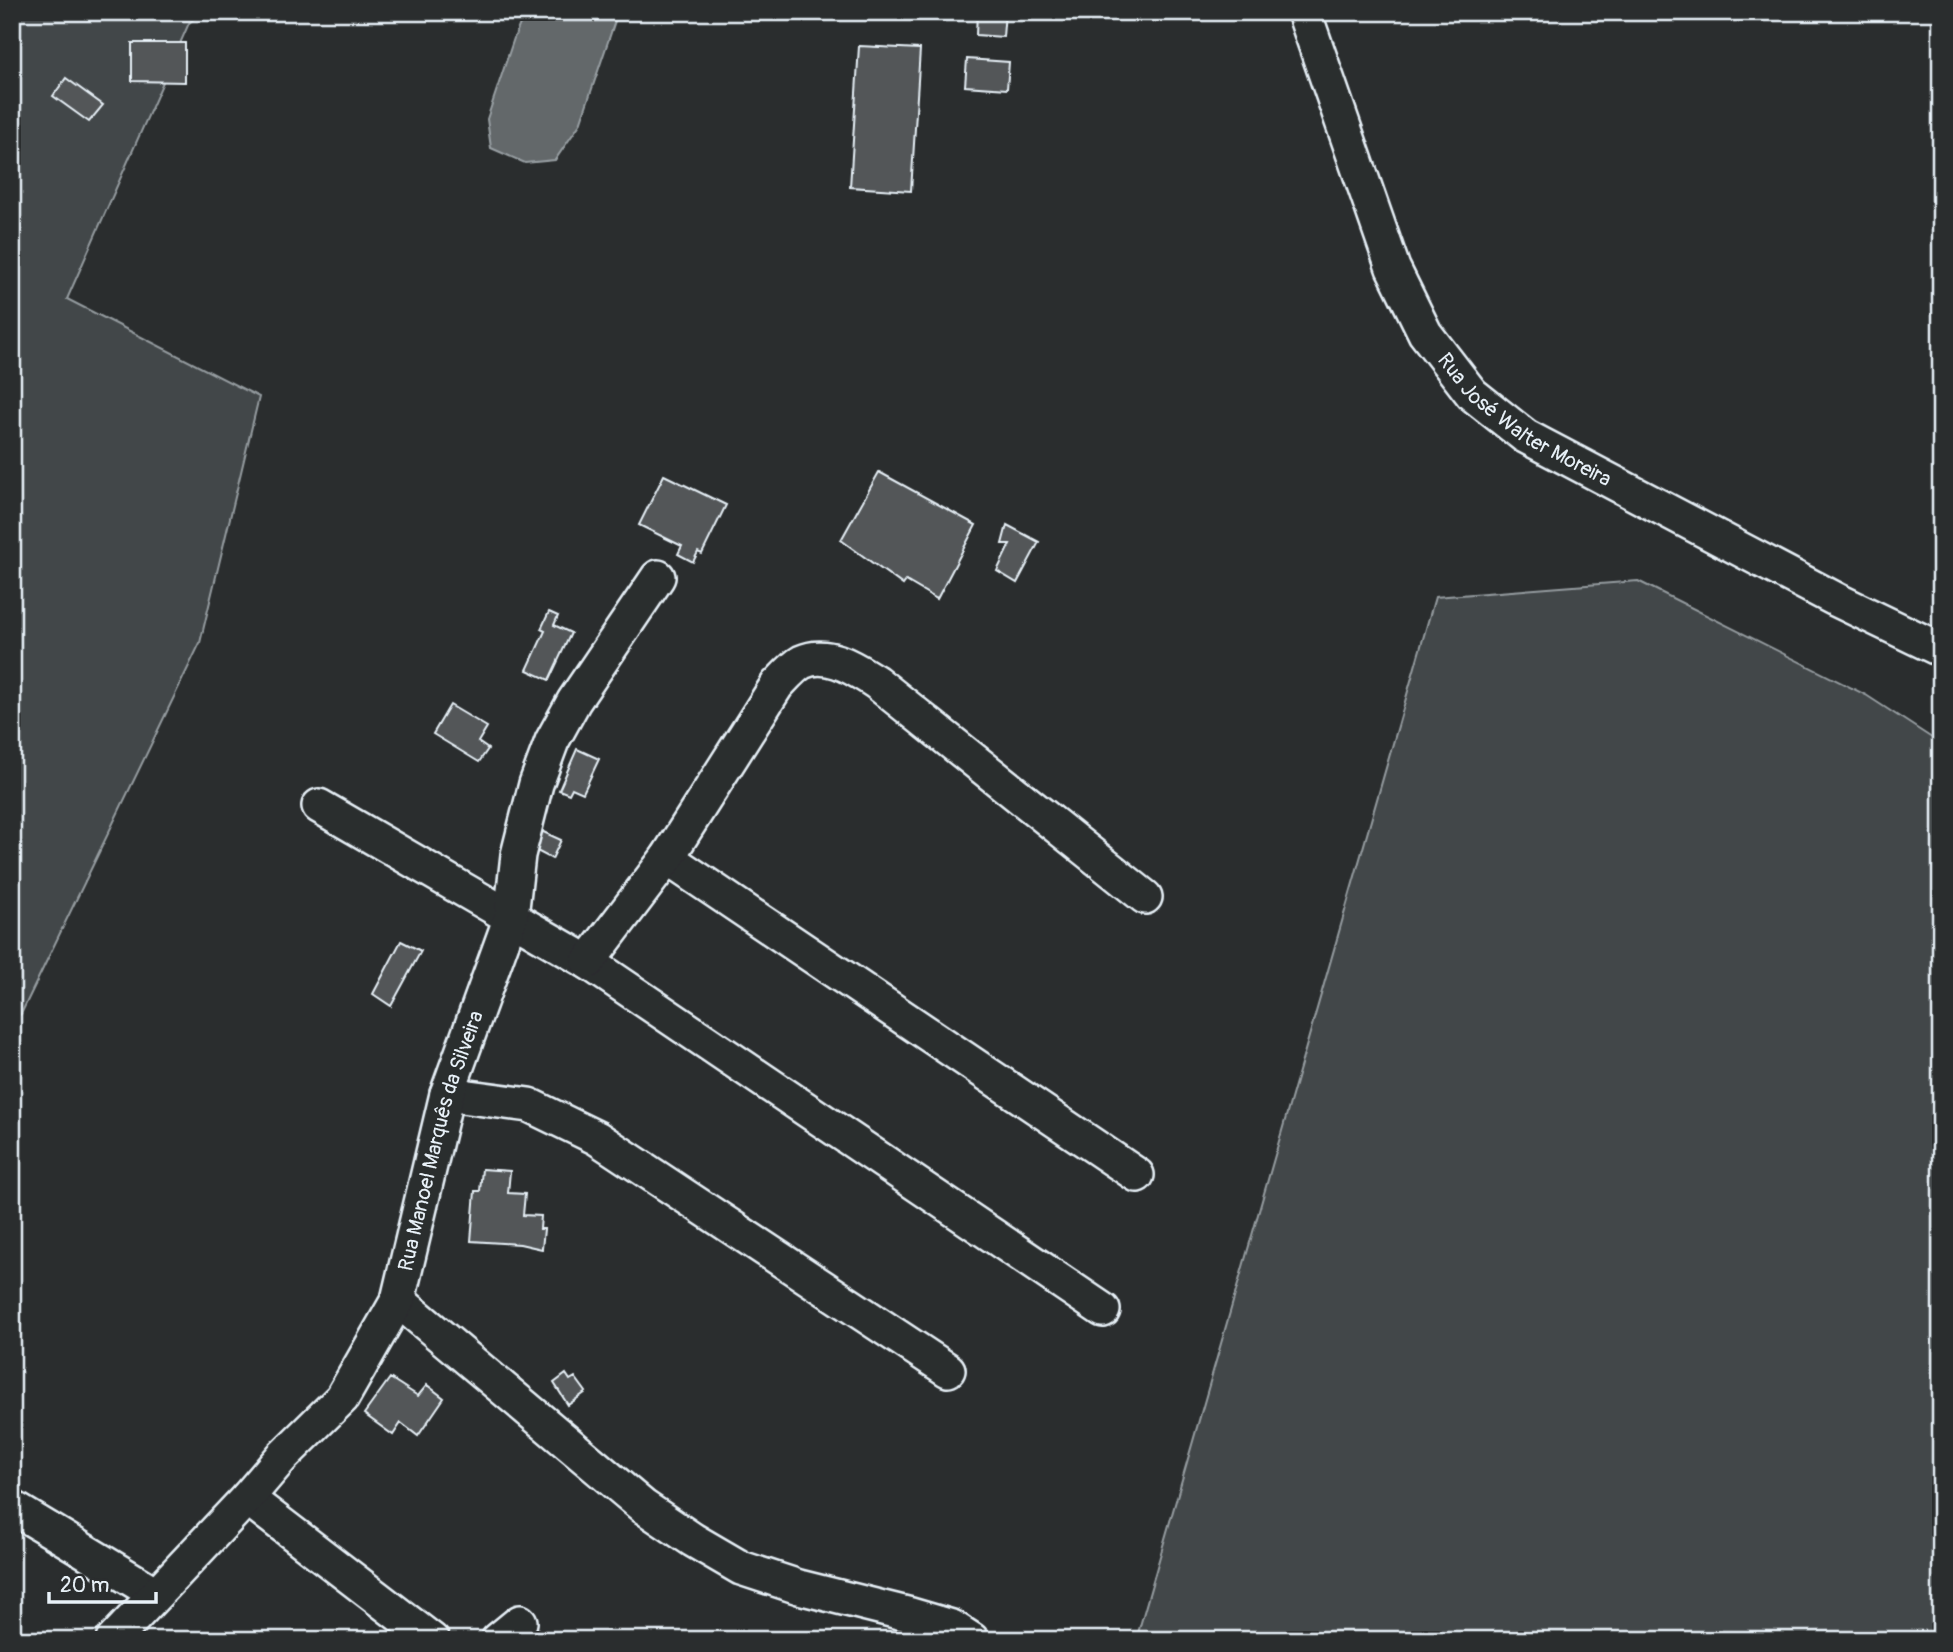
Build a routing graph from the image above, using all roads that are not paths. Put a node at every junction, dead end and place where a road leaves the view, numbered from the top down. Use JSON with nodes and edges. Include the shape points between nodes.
{"nodes":[{"id":1,"x":1304,"y":12,"type":"edge"},
{"id":2,"x":658,"y":577,"type":"dead end"},
{"id":3,"x":1941,"y":650,"type":"edge"},
{"id":4,"x":318,"y":806,"type":"dead end"},
{"id":5,"x":667,"y":858,"type":"junction"},
{"id":6,"x":1145,"y":897,"type":"dead end"},
{"id":7,"x":511,"y":917,"type":"junction"},
{"id":8,"x":588,"y":962,"type":"junction"},
{"id":9,"x":447,"y":1094,"type":"junction"},
{"id":10,"x":1137,"y":1175,"type":"dead end"},
{"id":11,"x":398,"y":1300,"type":"junction"},
{"id":12,"x":1103,"y":1310,"type":"dead end"},
{"id":13,"x":948,"y":1370,"type":"dead end"},
{"id":14,"x":247,"y":1498,"type":"junction"},
{"id":15,"x":12,"y":1507,"type":"edge"},
{"id":16,"x":156,"y":1594,"type":"junction"},
{"id":17,"x":113,"y":1640,"type":"edge"},
{"id":18,"x":432,"y":1640,"type":"edge"},
{"id":19,"x":972,"y":1640,"type":"edge"}],
"edges":[{"from":1,"to":3,"type":"street","name":"Rua José Walter Moreira","via":[[1393,268],[1425,334],[1472,394],[1525,436]]},
{"from":2,"to":7,"type":"street","name":"Rua Manoel Marquês da Silveira","via":[[552,741],[518,855]]},
{"from":4,"to":7,"type":"street"},
{"from":5,"to":6,"type":"street","via":[[777,685],[801,663],[817,658],[852,667],[876,682]]},
{"from":5,"to":8,"type":"street"},
{"from":5,"to":10,"type":"street"},
{"from":7,"to":8,"type":"street"},
{"from":7,"to":9,"type":"street","name":"Rua Manoel Marquês da Silveira"},
{"from":8,"to":12,"type":"street"},
{"from":9,"to":11,"type":"street","name":"Rua Manoel Marquês da Silveira"},
{"from":9,"to":13,"type":"street","via":[[529,1105],[597,1138]]},
{"from":11,"to":14,"type":"street","name":"Rua Manoel Marquês da Silveira","via":[[342,1398]]},
{"from":11,"to":19,"type":"street","via":[[644,1507],[693,1540],[741,1567],[952,1627]]},
{"from":14,"to":16,"type":"street","name":"Rua Manoel Marquês da Silveira"},
{"from":14,"to":18,"type":"street"},
{"from":15,"to":16,"type":"street"},
{"from":16,"to":17,"type":"street","name":"Rua Manoel Marquês da Silveira"}]}
